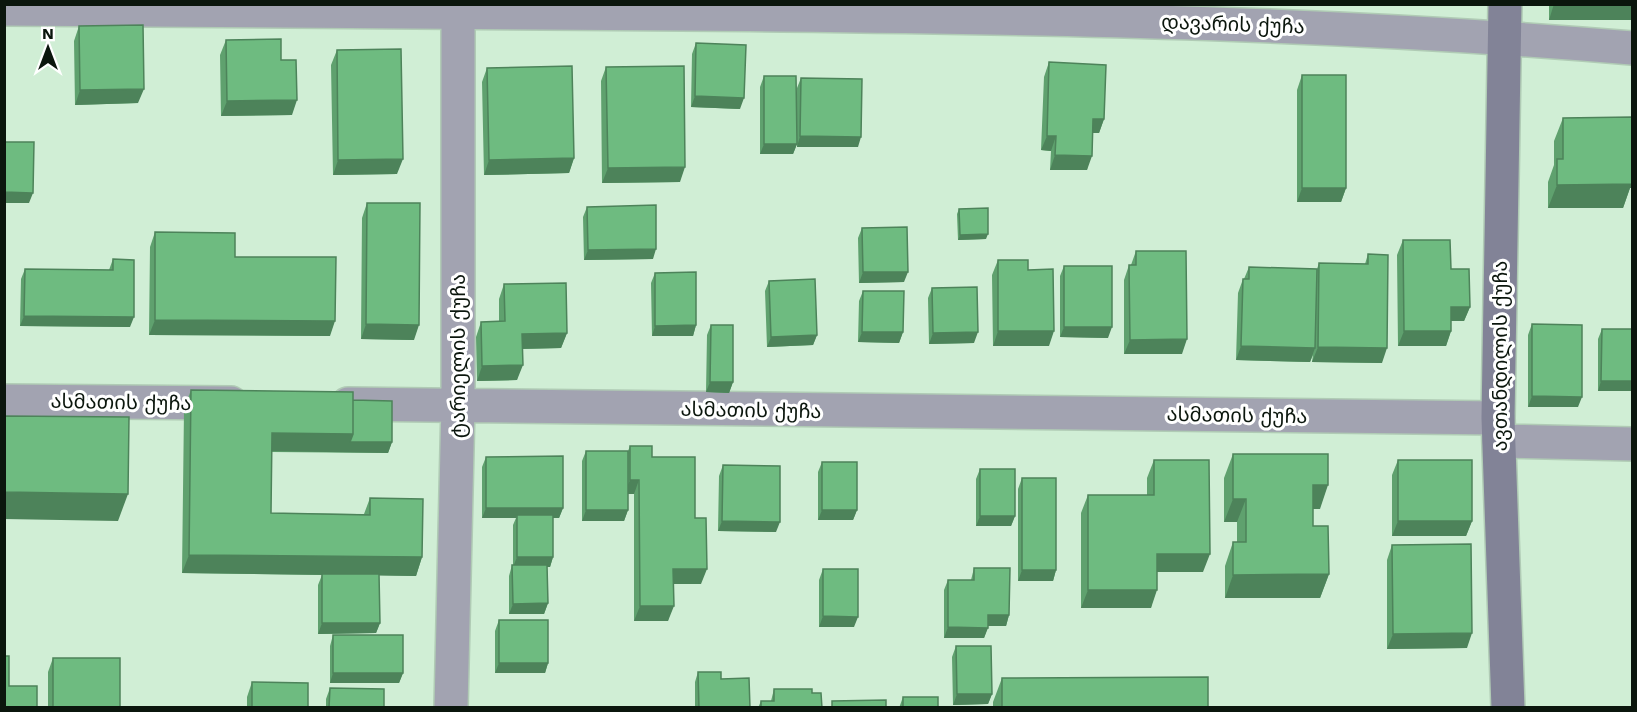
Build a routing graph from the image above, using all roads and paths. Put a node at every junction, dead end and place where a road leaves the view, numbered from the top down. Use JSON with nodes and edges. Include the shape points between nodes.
{"nodes":[{"id":1,"x":1504,"y":4,"type":"edge"},
{"id":2,"x":458,"y":8,"type":"edge"},
{"id":3,"x":4,"y":9,"type":"edge"},
{"id":4,"x":1503,"y":37,"type":"junction"},
{"id":5,"x":1632,"y":48,"type":"edge"},
{"id":6,"x":4,"y":401,"type":"edge"},
{"id":7,"x":256,"y":403,"type":"edge"},
{"id":8,"x":316,"y":404,"type":"edge"},
{"id":9,"x":458,"y":405,"type":"junction"},
{"id":10,"x":1498,"y":429,"type":"junction"},
{"id":11,"x":1632,"y":444,"type":"edge"},
{"id":12,"x":451,"y":708,"type":"edge"},
{"id":13,"x":1508,"y":708,"type":"edge"}],
"edges":[{"from":1,"to":4,"type":"street","name":"ავთანდილის ქუჩა"},
{"from":2,"to":3,"type":"street","name":"დავარის ქუჩა"},
{"from":2,"to":4,"type":"street","name":"დავარის ქუჩა","via":[[1050,18]]},
{"from":2,"to":9,"type":"street","name":"ტარიელის ქუჩა"},
{"from":4,"to":5,"type":"street","name":"დავარის ქუჩა"},
{"from":4,"to":10,"type":"street","name":"ავთანდილის ქუჩა"},
{"from":6,"to":7,"type":"street","name":"ასმათის ქუჩა"},
{"from":8,"to":9,"type":"street","name":"ასმათის ქუჩა"},
{"from":9,"to":10,"type":"street","name":"ასმათის ქუჩა"},
{"from":9,"to":12,"type":"street","name":"ტარიელის ქუჩა"},
{"from":10,"to":11,"type":"street","name":"ასმათის ქუჩა"},
{"from":10,"to":13,"type":"street","name":"ავთანდილის ქუჩა"}]}
